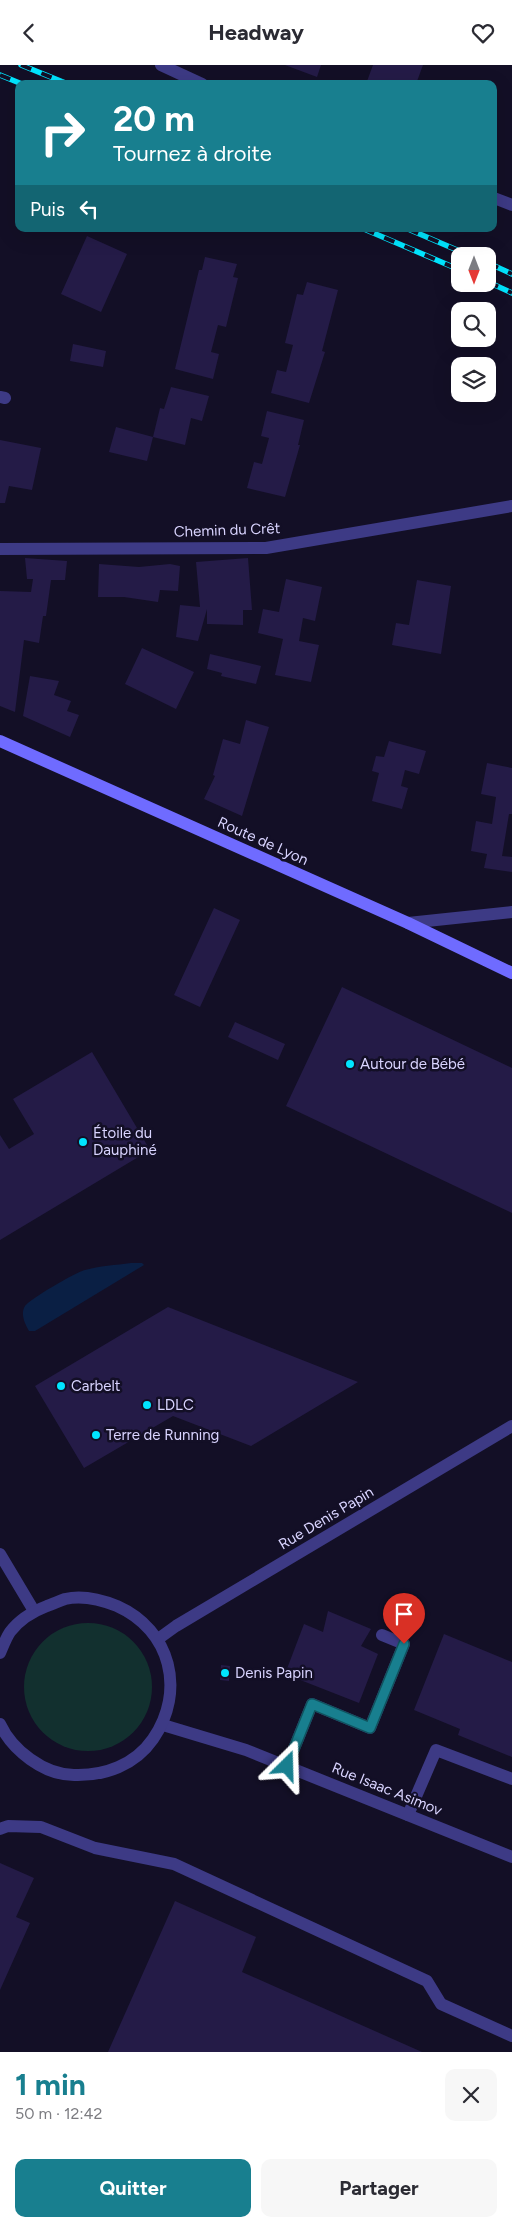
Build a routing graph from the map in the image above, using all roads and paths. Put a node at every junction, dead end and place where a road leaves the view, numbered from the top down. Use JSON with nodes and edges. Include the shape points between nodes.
{"nodes":[{"id":1,"x":161,"y":65,"type":"edge"},
{"id":2,"x":193,"y":80,"type":"edge"},
{"id":3,"x":497,"y":199,"type":"edge"},
{"id":4,"x":512,"y":205,"type":"edge"},
{"id":5,"x":512,"y":506,"type":"edge"},
{"id":6,"x":0,"y":549,"type":"edge"},
{"id":7,"x":0,"y":741,"type":"edge"},
{"id":8,"x":512,"y":912,"type":"edge"},
{"id":9,"x":408,"y":923,"type":"junction"},
{"id":10,"x":512,"y":973,"type":"edge"},
{"id":11,"x":512,"y":1426,"type":"edge"},
{"id":12,"x":0,"y":1554,"type":"edge"},
{"id":13,"x":34,"y":1611,"type":"junction"},
{"id":14,"x":382,"y":1635,"type":"dead end"},
{"id":15,"x":158,"y":1639,"type":"junction"},
{"id":16,"x":0,"y":1653,"type":"edge"},
{"id":17,"x":0,"y":1724,"type":"edge"},
{"id":18,"x":163,"y":1725,"type":"junction"},
{"id":19,"x":3,"y":1738,"type":"edge"},
{"id":20,"x":287,"y":1766,"type":"junction"},
{"id":21,"x":512,"y":1779,"type":"edge"},
{"id":22,"x":408,"y":1815,"type":"junction"},
{"id":23,"x":0,"y":1829,"type":"edge"},
{"id":24,"x":512,"y":1857,"type":"edge"},
{"id":25,"x":512,"y":2036,"type":"edge"}],
"edges":[{"from":1,"to":2,"type":"street"},
{"from":3,"to":4,"type":"street"},
{"from":5,"to":6,"type":"street","name":"Chemin du Crêt","via":[[266,548]]},
{"from":7,"to":9,"type":"main road","name":"Route de Lyon"},
{"from":8,"to":9,"type":"street"},
{"from":9,"to":10,"type":"main road","name":"Route de Lyon"},
{"from":11,"to":15,"type":"street","name":"Rue Denis Papin"},
{"from":12,"to":13,"type":"street"},
{"from":13,"to":15,"type":"street","via":[[66,1599],[101,1599],[133,1613]]},
{"from":13,"to":16,"type":"street","via":[[11,1632]]},
{"from":14,"to":20,"type":"street","via":[[404,1644],[370,1728],[312,1704]]},
{"from":15,"to":18,"type":"street","via":[[169,1666],[171,1696]]},
{"from":17,"to":19,"type":"street"},
{"from":18,"to":19,"type":"street","via":[[138,1755],[123,1766],[95,1775],[65,1775],[38,1765]]},
{"from":18,"to":20,"type":"street","name":"Rue Isaac Asimov"},
{"from":20,"to":22,"type":"street","name":"Rue Isaac Asimov"},
{"from":21,"to":22,"type":"street","via":[[436,1750]]},
{"from":22,"to":24,"type":"street","name":"Rue Isaac Asimov"},
{"from":23,"to":25,"type":"street","via":[[8,1826],[41,1827],[95,1847],[174,1864],[427,1981],[441,2004]]}]}
